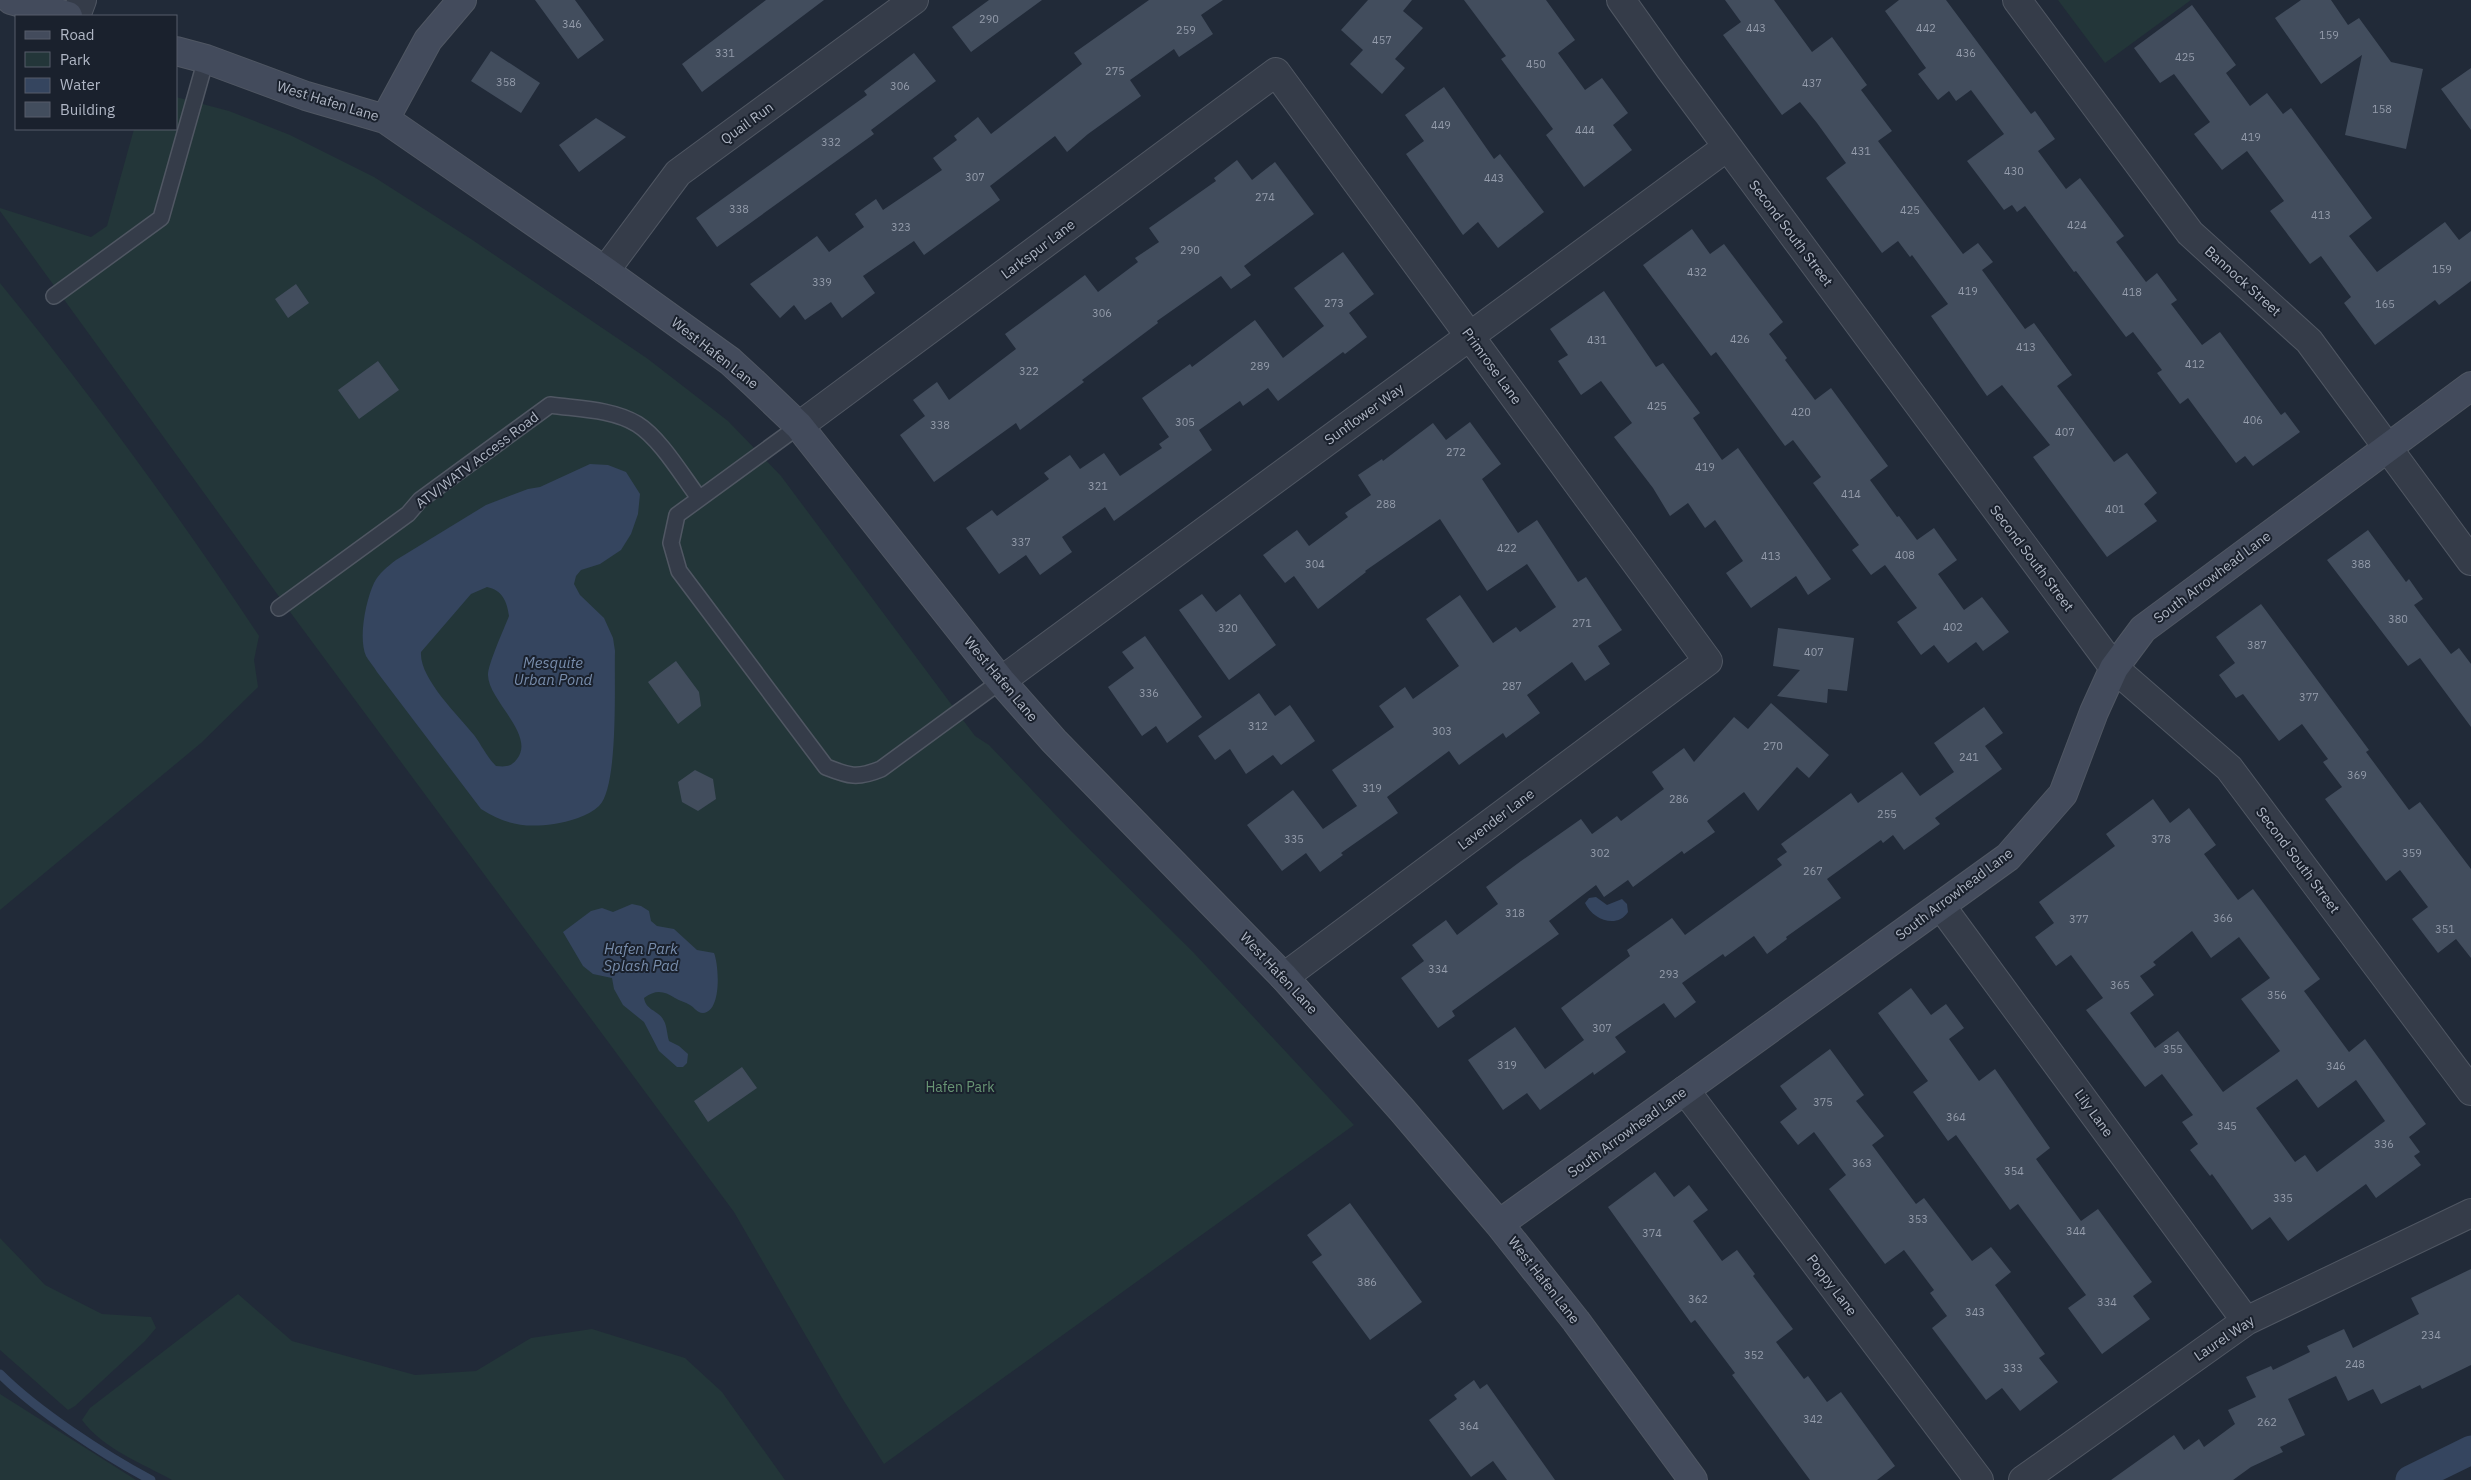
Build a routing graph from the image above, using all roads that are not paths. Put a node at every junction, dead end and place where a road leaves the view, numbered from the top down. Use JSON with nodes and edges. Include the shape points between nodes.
{"nodes":[{"id":1,"x":11,"y":0,"type":"edge"},
{"id":2,"x":82,"y":0,"type":"edge"},
{"id":3,"x":462,"y":0,"type":"edge"},
{"id":4,"x":914,"y":0,"type":"edge"},
{"id":5,"x":1621,"y":0,"type":"edge"},
{"id":6,"x":2018,"y":0,"type":"edge"},
{"id":7,"x":64,"y":15,"type":"edge"},
{"id":8,"x":76,"y":15,"type":"edge"},
{"id":9,"x":178,"y":52,"type":"edge"},
{"id":10,"x":206,"y":59,"type":"junction"},
{"id":11,"x":1276,"y":72,"type":"joint"},
{"id":12,"x":385,"y":119,"type":"junction"},
{"id":13,"x":1728,"y":147,"type":"junction"},
{"id":14,"x":605,"y":271,"type":"junction"},
{"id":15,"x":54,"y":296,"type":"dead end"},
{"id":16,"x":1470,"y":337,"type":"junction"},
{"id":17,"x":2471,"y":386,"type":"edge"},
{"id":18,"x":799,"y":426,"type":"junction"},
{"id":19,"x":2387,"y":448,"type":"junction"},
{"id":20,"x":699,"y":498,"type":"junction"},
{"id":21,"x":2471,"y":560,"type":"edge"},
{"id":22,"x":279,"y":608,"type":"dead end"},
{"id":23,"x":1708,"y":661,"type":"joint"},
{"id":24,"x":2114,"y":668,"type":"junction"},
{"id":25,"x":1001,"y":681,"type":"junction"},
{"id":26,"x":1941,"y":906,"type":"junction"},
{"id":27,"x":1284,"y":977,"type":"junction"},
{"id":28,"x":1685,"y":1090,"type":"junction"},
{"id":29,"x":2471,"y":1091,"type":"edge"},
{"id":30,"x":2471,"y":1213,"type":"edge"},
{"id":31,"x":1499,"y":1224,"type":"junction"},
{"id":32,"x":2246,"y":1321,"type":"junction"},
{"id":33,"x":1693,"y":1480,"type":"edge"},
{"id":34,"x":1978,"y":1480,"type":"edge"},
{"id":35,"x":2023,"y":1480,"type":"edge"}],
"edges":[{"from":1,"to":7,"type":"main road"},
{"from":2,"to":8,"type":"street"},
{"from":3,"to":12,"type":"main road","via":[[428,40]]},
{"from":4,"to":14,"type":"street","name":"Quail Run","via":[[678,172]]},
{"from":5,"to":13,"type":"street","name":"Second South Street"},
{"from":6,"to":19,"type":"street","name":"Bannock Street","via":[[2190,233],[2309,341]]},
{"from":9,"to":10,"type":"main road","name":"West Hafen Lane"},
{"from":10,"to":12,"type":"main road","name":"West Hafen Lane","via":[[306,96]]},
{"from":10,"to":15,"type":"lane","via":[[161,218]]},
{"from":11,"to":16,"type":"street","name":"Primrose Lane"},
{"from":11,"to":18,"type":"street","name":"Larkspur Lane"},
{"from":12,"to":14,"type":"main road","name":"West Hafen Lane"},
{"from":13,"to":16,"type":"street","name":"Sunflower Way"},
{"from":13,"to":24,"type":"street","name":"Second South Street"},
{"from":14,"to":18,"type":"main road","name":"West Hafen Lane","via":[[730,361]]},
{"from":16,"to":23,"type":"street","name":"Primrose Lane"},
{"from":16,"to":25,"type":"street","name":"Sunflower Way"},
{"from":17,"to":19,"type":"main road","name":"South Arrowhead Lane"},
{"from":18,"to":20,"type":"lane"},
{"from":18,"to":25,"type":"main road","name":"West Hafen Lane"},
{"from":19,"to":21,"type":"street","name":"Bannock Street"},
{"from":19,"to":24,"type":"main road","name":"South Arrowhead Lane","via":[[2143,629]]},
{"from":20,"to":22,"type":"lane","name":"ATV/WATV Access Road","via":[[638,424],[614,414],[550,405]]},
{"from":20,"to":25,"type":"lane","via":[[677,514],[670,543],[679,570],[826,767],[848,776],[864,776],[881,769]]},
{"from":23,"to":27,"type":"street","name":"Lavender Lane"},
{"from":24,"to":26,"type":"main road","name":"South Arrowhead Lane","via":[[2063,794],[2008,857]]},
{"from":24,"to":29,"type":"street","name":"Second South Street","via":[[2229,768]]},
{"from":25,"to":27,"type":"main road","name":"West Hafen Lane","via":[[1054,742]]},
{"from":26,"to":28,"type":"main road","name":"South Arrowhead Lane"},
{"from":26,"to":32,"type":"street","name":"Lily Lane"},
{"from":27,"to":31,"type":"main road","name":"West Hafen Lane"},
{"from":28,"to":31,"type":"main road","name":"South Arrowhead Lane"},
{"from":28,"to":34,"type":"street","name":"Poppy Lane"},
{"from":30,"to":32,"type":"street","name":"Laurel Way"},
{"from":31,"to":33,"type":"main road","name":"West Hafen Lane","via":[[1576,1321]]},
{"from":32,"to":35,"type":"street","name":"Laurel Way"}]}
